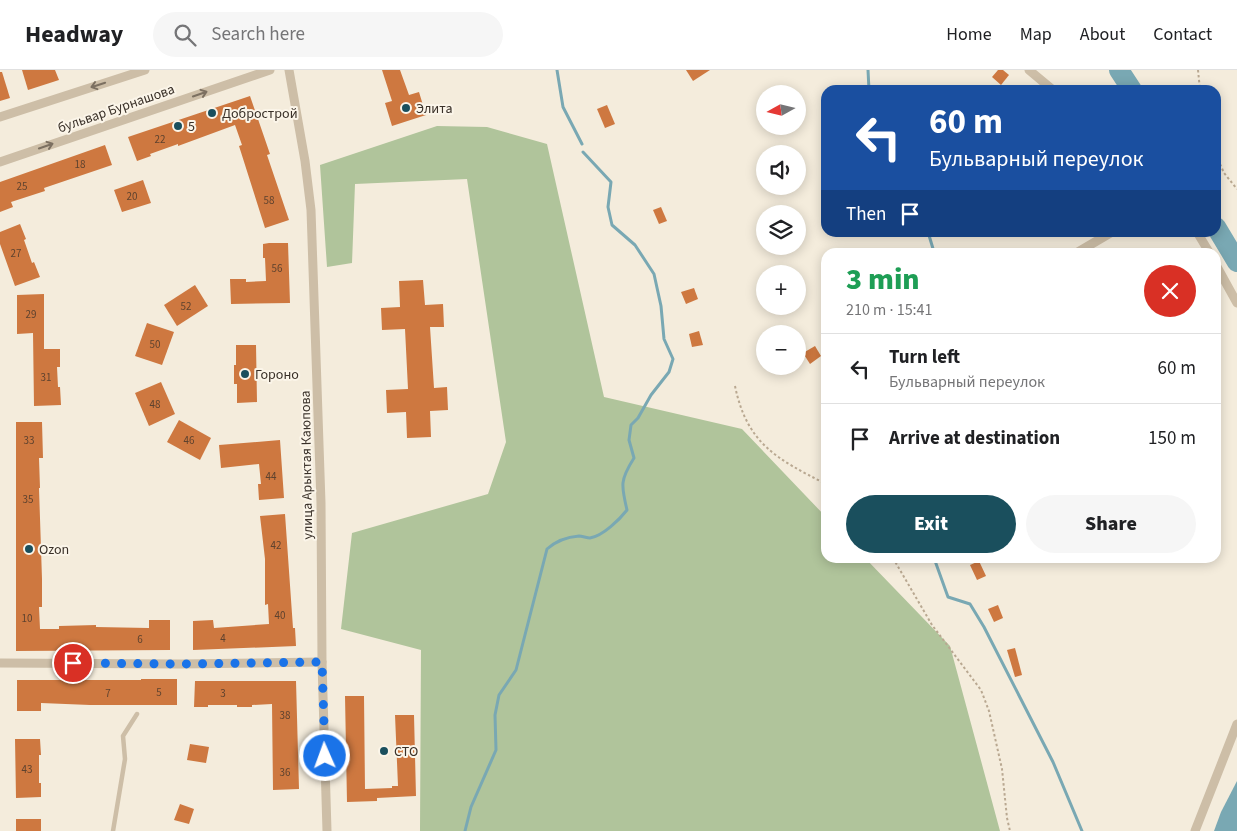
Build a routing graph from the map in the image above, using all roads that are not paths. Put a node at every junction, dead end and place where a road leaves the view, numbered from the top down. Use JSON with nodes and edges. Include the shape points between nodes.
{"nodes":[{"id":1,"x":144,"y":70,"type":"edge"},
{"id":2,"x":270,"y":70,"type":"edge"},
{"id":3,"x":289,"y":70,"type":"edge"},
{"id":4,"x":1029,"y":70,"type":"edge"},
{"id":5,"x":1047,"y":85,"type":"edge"},
{"id":6,"x":0,"y":117,"type":"edge"},
{"id":7,"x":0,"y":162,"type":"edge"},
{"id":8,"x":1104,"y":237,"type":"edge"},
{"id":9,"x":1200,"y":237,"type":"edge"},
{"id":10,"x":1085,"y":248,"type":"edge"},
{"id":11,"x":1207,"y":248,"type":"edge"},
{"id":12,"x":1221,"y":274,"type":"edge"},
{"id":13,"x":1237,"y":303,"type":"edge"},
{"id":14,"x":322,"y":662,"type":"junction"},
{"id":15,"x":0,"y":663,"type":"edge"},
{"id":16,"x":137,"y":714,"type":"dead end"},
{"id":17,"x":1237,"y":724,"type":"edge"},
{"id":18,"x":113,"y":831,"type":"edge"},
{"id":19,"x":327,"y":831,"type":"edge"},
{"id":20,"x":1196,"y":831,"type":"edge"}],
"edges":[{"from":1,"to":6,"type":"street","name":"бульвар Бурнашова","one_way":true},
{"from":7,"to":2,"type":"street","name":"бульвар Бурнашова","one_way":true},
{"from":3,"to":14,"type":"street","name":"улица Арыктая Каюпова","via":[[311,210],[321,503]]},
{"from":4,"to":5,"type":"street"},
{"from":8,"to":10,"type":"street"},
{"from":9,"to":11,"type":"street"},
{"from":12,"to":13,"type":"street"},
{"from":14,"to":15,"type":"street"},
{"from":14,"to":19,"type":"street","name":"улица Арыктая Каюпова"},
{"from":16,"to":18,"type":"lane","via":[[123,736],[125,759]]},
{"from":17,"to":20,"type":"street"}]}
